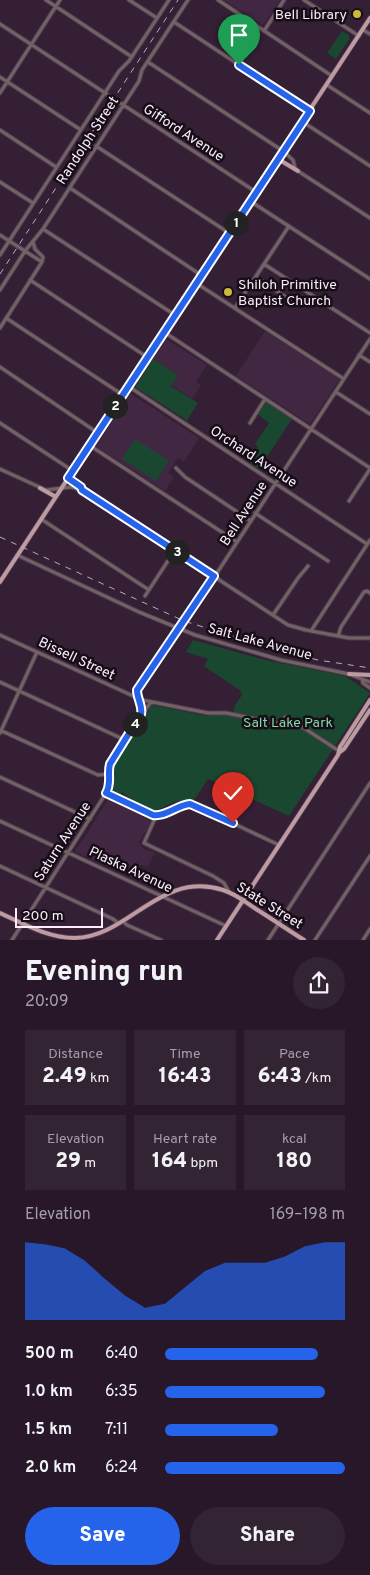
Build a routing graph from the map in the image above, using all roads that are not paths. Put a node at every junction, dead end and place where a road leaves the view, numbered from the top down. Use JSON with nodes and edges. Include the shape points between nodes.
{"nodes":[{"id":1,"x":46,"y":0,"type":"edge"},
{"id":2,"x":60,"y":0,"type":"edge"},
{"id":3,"x":129,"y":0,"type":"edge"},
{"id":4,"x":169,"y":0,"type":"edge"},
{"id":5,"x":188,"y":0,"type":"edge"},
{"id":6,"x":218,"y":0,"type":"edge"},
{"id":7,"x":284,"y":0,"type":"edge"},
{"id":8,"x":304,"y":0,"type":"edge"},
{"id":9,"x":56,"y":7,"type":"junction"},
{"id":10,"x":157,"y":18,"type":"junction"},
{"id":11,"x":370,"y":18,"type":"edge"},
{"id":12,"x":174,"y":22,"type":"junction"},
{"id":13,"x":0,"y":24,"type":"edge"},
{"id":14,"x":363,"y":30,"type":"junction"},
{"id":15,"x":264,"y":31,"type":"junction"},
{"id":16,"x":370,"y":34,"type":"edge"},
{"id":17,"x":359,"y":36,"type":"junction"},
{"id":18,"x":31,"y":44,"type":"junction"},
{"id":19,"x":132,"y":56,"type":"junction"},
{"id":20,"x":148,"y":62,"type":"junction"},
{"id":21,"x":332,"y":76,"type":"junction"},
{"id":22,"x":0,"y":77,"type":"edge"},
{"id":23,"x":8,"y":82,"type":"junction"},
{"id":24,"x":327,"y":85,"type":"junction"},
{"id":25,"x":0,"y":93,"type":"edge"},
{"id":26,"x":105,"y":93,"type":"junction"},
{"id":27,"x":124,"y":105,"type":"junction"},
{"id":28,"x":310,"y":111,"type":"junction"},
{"id":29,"x":370,"y":113,"type":"edge"},
{"id":30,"x":303,"y":122,"type":"junction"},
{"id":31,"x":0,"y":130,"type":"edge"},
{"id":32,"x":81,"y":130,"type":"junction"},
{"id":33,"x":96,"y":146,"type":"junction"},
{"id":34,"x":283,"y":151,"type":"junction"},
{"id":35,"x":278,"y":159,"type":"junction"},
{"id":36,"x":370,"y":166,"type":"edge"},
{"id":37,"x":56,"y":167,"type":"junction"},
{"id":38,"x":298,"y":171,"type":"junction"},
{"id":39,"x":0,"y":182,"type":"edge"},
{"id":40,"x":70,"y":188,"type":"junction"},
{"id":41,"x":256,"y":192,"type":"junction"},
{"id":42,"x":250,"y":201,"type":"junction"},
{"id":43,"x":33,"y":204,"type":"junction"},
{"id":44,"x":370,"y":218,"type":"edge"},
{"id":45,"x":289,"y":226,"type":"junction"},
{"id":46,"x":43,"y":229,"type":"junction"},
{"id":47,"x":229,"y":233,"type":"junction"},
{"id":48,"x":0,"y":235,"type":"edge"},
{"id":49,"x":9,"y":241,"type":"junction"},
{"id":50,"x":33,"y":242,"type":"junction"},
{"id":51,"x":25,"y":251,"type":"junction"},
{"id":52,"x":0,"y":255,"type":"edge"},
{"id":53,"x":42,"y":262,"type":"junction"},
{"id":54,"x":264,"y":264,"type":"junction"},
{"id":55,"x":202,"y":275,"type":"junction"},
{"id":56,"x":256,"y":277,"type":"junction"},
{"id":57,"x":370,"y":279,"type":"edge"},
{"id":58,"x":30,"y":280,"type":"junction"},
{"id":59,"x":196,"y":283,"type":"junction"},
{"id":60,"x":0,"y":290,"type":"edge"},
{"id":61,"x":290,"y":300,"type":"dead end"},
{"id":62,"x":236,"y":308,"type":"junction"},
{"id":63,"x":175,"y":315,"type":"junction"},
{"id":64,"x":6,"y":318,"type":"junction"},
{"id":65,"x":0,"y":328,"type":"edge"},
{"id":66,"x":164,"y":332,"type":"junction"},
{"id":67,"x":370,"y":333,"type":"edge"},
{"id":68,"x":370,"y":339,"type":"edge"},
{"id":69,"x":359,"y":356,"type":"junction"},
{"id":70,"x":148,"y":357,"type":"junction"},
{"id":71,"x":370,"y":362,"type":"edge"},
{"id":72,"x":0,"y":368,"type":"edge"},
{"id":73,"x":344,"y":379,"type":"junction"},
{"id":74,"x":128,"y":386,"type":"junction"},
{"id":75,"x":336,"y":392,"type":"junction"},
{"id":76,"x":123,"y":395,"type":"junction"},
{"id":77,"x":265,"y":398,"type":"junction"},
{"id":78,"x":370,"y":414,"type":"edge"},
{"id":79,"x":250,"y":422,"type":"dead end"},
{"id":80,"x":0,"y":423,"type":"edge"},
{"id":81,"x":311,"y":429,"type":"junction"},
{"id":82,"x":98,"y":433,"type":"junction"},
{"id":83,"x":89,"y":446,"type":"junction"},
{"id":84,"x":176,"y":468,"type":"dead end"},
{"id":85,"x":370,"y":468,"type":"edge"},
{"id":86,"x":0,"y":469,"type":"edge"},
{"id":87,"x":73,"y":471,"type":"junction"},
{"id":88,"x":68,"y":478,"type":"junction"},
{"id":89,"x":275,"y":484,"type":"junction"},
{"id":90,"x":40,"y":488,"type":"junction"},
{"id":91,"x":61,"y":488,"type":"junction"},
{"id":92,"x":82,"y":490,"type":"junction"},
{"id":93,"x":56,"y":497,"type":"junction"},
{"id":94,"x":349,"y":501,"type":"dead end"},
{"id":95,"x":255,"y":514,"type":"junction"},
{"id":96,"x":41,"y":519,"type":"junction"},
{"id":97,"x":251,"y":520,"type":"junction"},
{"id":98,"x":370,"y":540,"type":"edge"},
{"id":99,"x":237,"y":542,"type":"junction"},
{"id":100,"x":367,"y":544,"type":"junction"},
{"id":101,"x":175,"y":550,"type":"junction"},
{"id":102,"x":17,"y":555,"type":"junction"},
{"id":103,"x":328,"y":561,"type":"dead end"},
{"id":104,"x":308,"y":566,"type":"dead end"},
{"id":105,"x":214,"y":576,"type":"junction"},
{"id":106,"x":0,"y":582,"type":"edge"},
{"id":107,"x":149,"y":590,"type":"junction"},
{"id":108,"x":370,"y":593,"type":"edge"},
{"id":109,"x":145,"y":596,"type":"dead end"},
{"id":110,"x":273,"y":615,"type":"junction"},
{"id":111,"x":178,"y":628,"type":"junction"},
{"id":112,"x":311,"y":631,"type":"junction"},
{"id":113,"x":0,"y":635,"type":"edge"},
{"id":114,"x":338,"y":636,"type":"junction"},
{"id":115,"x":370,"y":638,"type":"edge"},
{"id":116,"x":38,"y":652,"type":"junction"},
{"id":117,"x":349,"y":674,"type":"junction"},
{"id":118,"x":370,"y":675,"type":"edge"},
{"id":119,"x":362,"y":680,"type":"junction"},
{"id":120,"x":0,"y":682,"type":"edge"},
{"id":121,"x":370,"y":682,"type":"edge"},
{"id":122,"x":370,"y":688,"type":"edge"},
{"id":123,"x":19,"y":691,"type":"junction"},
{"id":124,"x":138,"y":698,"type":"junction"},
{"id":125,"x":370,"y":700,"type":"edge"},
{"id":126,"x":151,"y":702,"type":"junction"},
{"id":127,"x":370,"y":710,"type":"edge"},
{"id":128,"x":140,"y":716,"type":"junction"},
{"id":129,"x":0,"y":731,"type":"edge"},
{"id":130,"x":125,"y":740,"type":"junction"},
{"id":131,"x":340,"y":752,"type":"junction"},
{"id":132,"x":109,"y":774,"type":"junction"},
{"id":133,"x":0,"y":777,"type":"edge"},
{"id":134,"x":370,"y":783,"type":"edge"},
{"id":135,"x":106,"y":793,"type":"junction"},
{"id":136,"x":156,"y":816,"type":"junction"},
{"id":137,"x":90,"y":819,"type":"junction"},
{"id":138,"x":0,"y":822,"type":"edge"},
{"id":139,"x":279,"y":845,"type":"junction"},
{"id":140,"x":68,"y":853,"type":"junction"},
{"id":141,"x":370,"y":856,"type":"edge"},
{"id":142,"x":0,"y":866,"type":"edge"},
{"id":143,"x":46,"y":887,"type":"junction"},
{"id":144,"x":230,"y":892,"type":"junction"},
{"id":145,"x":162,"y":896,"type":"junction"},
{"id":146,"x":243,"y":900,"type":"junction"},
{"id":147,"x":0,"y":913,"type":"edge"},
{"id":148,"x":122,"y":920,"type":"junction"},
{"id":149,"x":118,"y":923,"type":"junction"},
{"id":150,"x":278,"y":923,"type":"junction"},
{"id":151,"x":22,"y":924,"type":"junction"},
{"id":152,"x":226,"y":926,"type":"junction"},
{"id":153,"x":370,"y":929,"type":"edge"},
{"id":154,"x":58,"y":938,"type":"edge"},
{"id":155,"x":75,"y":939,"type":"edge"},
{"id":156,"x":12,"y":940,"type":"edge"},
{"id":157,"x":161,"y":940,"type":"edge"},
{"id":158,"x":217,"y":940,"type":"edge"},
{"id":159,"x":268,"y":940,"type":"edge"},
{"id":160,"x":304,"y":940,"type":"edge"},
{"id":161,"x":315,"y":940,"type":"edge"},
{"id":162,"x":363,"y":940,"type":"edge"}],
"edges":[{"from":1,"to":9,"type":"street"},
{"from":2,"to":9,"type":"street"},
{"from":3,"to":10,"type":"street"},
{"from":4,"to":10,"type":"street","name":"Randolph Street"},
{"from":5,"to":12,"type":"street","name":"Randolph Street"},
{"from":6,"to":15,"type":"street"},
{"from":7,"to":15,"type":"street"},
{"from":8,"to":17,"type":"street"},
{"from":9,"to":18,"type":"street"},
{"from":9,"to":19,"type":"street"},
{"from":10,"to":19,"type":"street","name":"Randolph Street"},
{"from":11,"to":14,"type":"main road"},
{"from":12,"to":20,"type":"street","name":"Randolph Street"},
{"from":12,"to":28,"type":"street"},
{"from":13,"to":18,"type":"street","name":"Gifford Avenue"},
{"from":14,"to":16,"type":"street"},
{"from":14,"to":17,"type":"main road"},
{"from":15,"to":21,"type":"street"},
{"from":17,"to":21,"type":"main road"},
{"from":18,"to":23,"type":"street"},
{"from":18,"to":26,"type":"street","name":"Gifford Avenue"},
{"from":19,"to":26,"type":"street","name":"Randolph Street"},
{"from":20,"to":27,"type":"street","name":"Randolph Street"},
{"from":20,"to":34,"type":"street"},
{"from":21,"to":24,"type":"main road"},
{"from":22,"to":23,"type":"street"},
{"from":23,"to":25,"type":"street"},
{"from":23,"to":32,"type":"street"},
{"from":24,"to":28,"type":"main road"},
{"from":24,"to":29,"type":"street"},
{"from":26,"to":27,"type":"street","name":"Gifford Avenue"},
{"from":26,"to":32,"type":"street","name":"Randolph Street"},
{"from":27,"to":33,"type":"street","name":"Randolph Street"},
{"from":27,"to":41,"type":"street","name":"Gifford Avenue"},
{"from":28,"to":30,"type":"main road"},
{"from":30,"to":34,"type":"main road"},
{"from":30,"to":36,"type":"street"},
{"from":31,"to":37,"type":"street"},
{"from":32,"to":37,"type":"street","name":"Randolph Street"},
{"from":33,"to":40,"type":"street","name":"Randolph Street"},
{"from":33,"to":47,"type":"street"},
{"from":34,"to":35,"type":"main road"},
{"from":34,"to":38,"type":"street","via":[[293,160]]},
{"from":35,"to":38,"type":"main road"},
{"from":35,"to":41,"type":"main road"},
{"from":37,"to":43,"type":"street","name":"Randolph Street"},
{"from":38,"to":44,"type":"street"},
{"from":39,"to":43,"type":"street"},
{"from":40,"to":46,"type":"street","name":"Randolph Street"},
{"from":40,"to":55,"type":"street"},
{"from":41,"to":42,"type":"main road"},
{"from":42,"to":45,"type":"street"},
{"from":42,"to":47,"type":"main road"},
{"from":43,"to":49,"type":"street","name":"Randolph Street"},
{"from":45,"to":54,"type":"street"},
{"from":45,"to":57,"type":"street"},
{"from":46,"to":50,"type":"street","name":"Randolph Street"},
{"from":46,"to":63,"type":"street"},
{"from":47,"to":55,"type":"main road"},
{"from":48,"to":49,"type":"street"},
{"from":49,"to":51,"type":"street"},
{"from":49,"to":52,"type":"street","name":"Randolph Street"},
{"from":50,"to":51,"type":"street","name":"Randolph Street"},
{"from":50,"to":53,"type":"street","via":[[43,257]]},
{"from":51,"to":53,"type":"street"},
{"from":51,"to":60,"type":"street","name":"Randolph Street"},
{"from":53,"to":58,"type":"street"},
{"from":54,"to":56,"type":"street"},
{"from":54,"to":67,"type":"street"},
{"from":55,"to":59,"type":"main road"},
{"from":56,"to":61,"type":"street"},
{"from":56,"to":62,"type":"street"},
{"from":58,"to":64,"type":"street"},
{"from":58,"to":70,"type":"street"},
{"from":59,"to":62,"type":"street"},
{"from":59,"to":63,"type":"main road"},
{"from":62,"to":73,"type":"street"},
{"from":63,"to":66,"type":"main road"},
{"from":64,"to":65,"type":"street"},
{"from":64,"to":76,"type":"street"},
{"from":66,"to":70,"type":"main road"},
{"from":66,"to":77,"type":"street"},
{"from":68,"to":69,"type":"street","name":"Bell Avenue"},
{"from":69,"to":71,"type":"street"},
{"from":69,"to":73,"type":"street","name":"Bell Avenue"},
{"from":70,"to":74,"type":"main road"},
{"from":72,"to":82,"type":"street"},
{"from":73,"to":75,"type":"street","name":"Bell Avenue"},
{"from":74,"to":76,"type":"main road"},
{"from":74,"to":89,"type":"street","name":"Orchard Avenue"},
{"from":75,"to":78,"type":"street"},
{"from":75,"to":81,"type":"street","name":"Bell Avenue"},
{"from":76,"to":82,"type":"main road"},
{"from":77,"to":79,"type":"street"},
{"from":77,"to":81,"type":"street"},
{"from":80,"to":87,"type":"street"},
{"from":81,"to":85,"type":"street"},
{"from":81,"to":89,"type":"street","name":"Bell Avenue"},
{"from":82,"to":83,"type":"main road"},
{"from":83,"to":87,"type":"main road"},
{"from":83,"to":99,"type":"street"},
{"from":84,"to":97,"type":"street"},
{"from":85,"to":94,"type":"street"},
{"from":86,"to":90,"type":"street"},
{"from":87,"to":88,"type":"main road"},
{"from":88,"to":91,"type":"main road"},
{"from":88,"to":92,"type":"main road"},
{"from":89,"to":95,"type":"street","name":"Bell Avenue"},
{"from":89,"to":100,"type":"street","name":"Orchard Avenue"},
{"from":90,"to":91,"type":"street"},
{"from":90,"to":93,"type":"main road"},
{"from":91,"to":92,"type":"street"},
{"from":91,"to":93,"type":"main road"},
{"from":92,"to":101,"type":"street"},
{"from":93,"to":96,"type":"main road"},
{"from":95,"to":97,"type":"street","name":"Bell Avenue"},
{"from":95,"to":103,"type":"street"},
{"from":96,"to":102,"type":"main road"},
{"from":96,"to":107,"type":"street"},
{"from":97,"to":99,"type":"street","name":"Bell Avenue"},
{"from":98,"to":100,"type":"street"},
{"from":99,"to":105,"type":"street","name":"Bell Avenue"},
{"from":100,"to":112,"type":"street"},
{"from":101,"to":105,"type":"street"},
{"from":101,"to":107,"type":"street"},
{"from":102,"to":106,"type":"main road"},
{"from":102,"to":111,"type":"street","name":"Salt Lake Avenue"},
{"from":104,"to":110,"type":"street"},
{"from":105,"to":110,"type":"street"},
{"from":105,"to":111,"type":"street","name":"Bell Avenue"},
{"from":107,"to":109,"type":"street"},
{"from":108,"to":114,"type":"street","via":[[364,592]]},
{"from":110,"to":112,"type":"street","via":[[292,626]]},
{"from":111,"to":117,"type":"street","name":"Salt Lake Avenue","via":[[258,654]]},
{"from":111,"to":124,"type":"street","name":"Bell Avenue","via":[[139,686]]},
{"from":112,"to":114,"type":"street"},
{"from":113,"to":116,"type":"street","name":"Bissell Street"},
{"from":114,"to":115,"type":"street"},
{"from":116,"to":123,"type":"street"},
{"from":116,"to":124,"type":"street","name":"Bissell Street"},
{"from":117,"to":118,"type":"main road"},
{"from":117,"to":119,"type":"street","name":"Salt Lake Avenue"},
{"from":119,"to":121,"type":"street","name":"Salt Lake Avenue"},
{"from":119,"to":122,"type":"street","name":"Salt Lake Avenue"},
{"from":120,"to":123,"type":"street"},
{"from":123,"to":129,"type":"street"},
{"from":123,"to":130,"type":"street"},
{"from":124,"to":126,"type":"street","name":"Bissell Street"},
{"from":124,"to":128,"type":"street","via":[[142,709]]},
{"from":125,"to":131,"type":"main road"},
{"from":126,"to":128,"type":"street","name":"Saturn Avenue"},
{"from":126,"to":131,"type":"street","name":"Bissell Street","via":[[279,723],[287,717]]},
{"from":127,"to":131,"type":"main road"},
{"from":128,"to":130,"type":"street","name":"Saturn Avenue"},
{"from":129,"to":132,"type":"street","via":[[98,775]]},
{"from":130,"to":132,"type":"street","name":"Saturn Avenue","via":[[110,764]]},
{"from":131,"to":139,"type":"main road"},
{"from":132,"to":135,"type":"street","name":"Saturn Avenue"},
{"from":133,"to":137,"type":"street"},
{"from":134,"to":150,"type":"street"},
{"from":135,"to":136,"type":"street"},
{"from":135,"to":137,"type":"street","name":"Saturn Avenue"},
{"from":136,"to":139,"type":"street","via":[[187,804],[194,805]]},
{"from":136,"to":144,"type":"street","via":[[144,843],[214,876]]},
{"from":137,"to":140,"type":"street","name":"Saturn Avenue"},
{"from":138,"to":140,"type":"street","name":"Plaska Avenue"},
{"from":139,"to":146,"type":"main road"},
{"from":140,"to":143,"type":"street","name":"Saturn Avenue"},
{"from":140,"to":145,"type":"street","name":"Plaska Avenue"},
{"from":141,"to":161,"type":"street"},
{"from":142,"to":143,"type":"street"},
{"from":143,"to":149,"type":"street"},
{"from":143,"to":151,"type":"street","name":"Saturn Avenue"},
{"from":144,"to":145,"type":"main road","name":"State Street","via":[[193,887]]},
{"from":144,"to":146,"type":"main road","name":"State Street"},
{"from":145,"to":148,"type":"main road","name":"State Street"},
{"from":145,"to":152,"type":"street","name":"Plaska Avenue"},
{"from":146,"to":150,"type":"main road","name":"State Street"},
{"from":146,"to":152,"type":"main road"},
{"from":147,"to":151,"type":"main road","name":"State Street"},
{"from":148,"to":149,"type":"main road","name":"State Street"},
{"from":148,"to":157,"type":"street"},
{"from":149,"to":155,"type":"main road","name":"State Street"},
{"from":150,"to":159,"type":"street"},
{"from":150,"to":160,"type":"main road","name":"State Street"},
{"from":151,"to":154,"type":"main road","name":"State Street"},
{"from":151,"to":156,"type":"street","name":"Saturn Avenue"},
{"from":152,"to":158,"type":"main road"},
{"from":153,"to":162,"type":"street"},
{"from":154,"to":155,"type":"main road","name":"State Street"}]}
